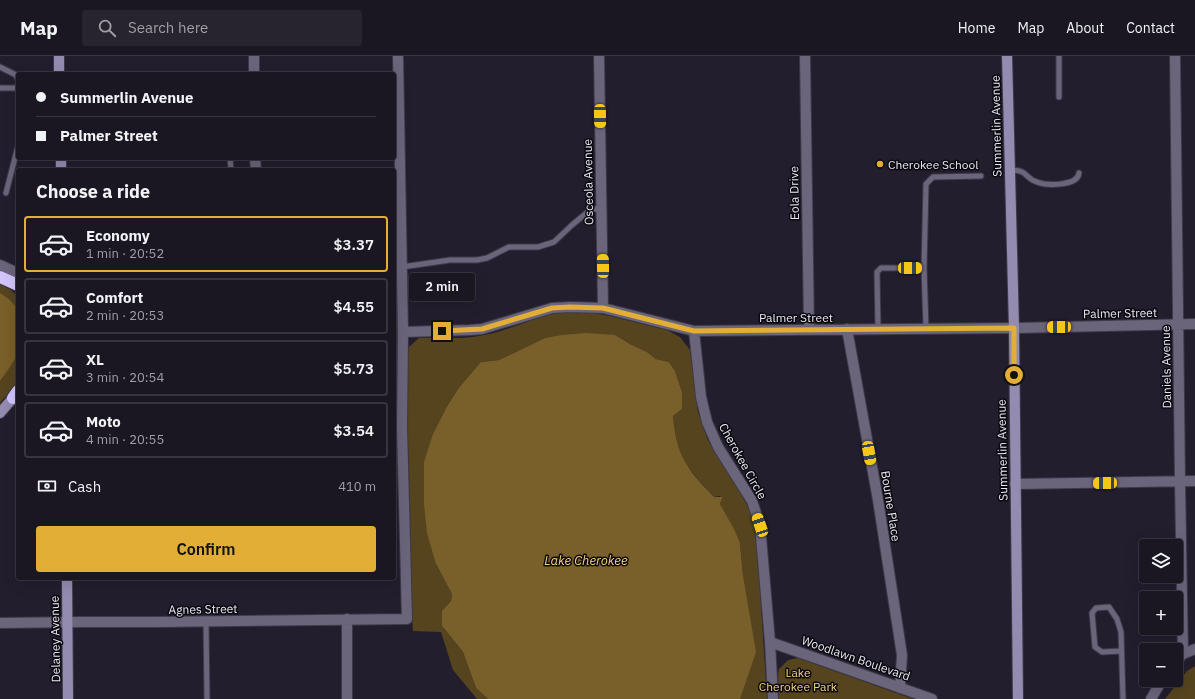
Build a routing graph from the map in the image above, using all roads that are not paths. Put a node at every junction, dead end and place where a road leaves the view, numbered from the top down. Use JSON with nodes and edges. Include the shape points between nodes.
{"nodes":[{"id":1,"x":59,"y":56,"type":"edge"},
{"id":2,"x":254,"y":56,"type":"edge"},
{"id":3,"x":398,"y":56,"type":"edge"},
{"id":4,"x":599,"y":56,"type":"edge"},
{"id":5,"x":805,"y":56,"type":"edge"},
{"id":6,"x":1007,"y":56,"type":"edge"},
{"id":7,"x":1059,"y":56,"type":"edge"},
{"id":8,"x":1175,"y":56,"type":"edge"},
{"id":9,"x":0,"y":67,"type":"edge"},
{"id":10,"x":59,"y":72,"type":"edge"},
{"id":11,"x":254,"y":72,"type":"edge"},
{"id":12,"x":16,"y":75,"type":"edge"},
{"id":13,"x":0,"y":88,"type":"edge"},
{"id":14,"x":16,"y":88,"type":"edge"},
{"id":15,"x":1060,"y":97,"type":"dead end"},
{"id":16,"x":16,"y":154,"type":"edge"},
{"id":17,"x":1010,"y":170,"type":"junction"},
{"id":18,"x":1079,"y":173,"type":"dead end"},
{"id":19,"x":981,"y":176,"type":"dead end"},
{"id":20,"x":6,"y":193,"type":"dead end"},
{"id":21,"x":602,"y":207,"type":"junction"},
{"id":22,"x":0,"y":265,"type":"edge"},
{"id":23,"x":402,"y":267,"type":"junction"},
{"id":24,"x":924,"y":268,"type":"junction"},
{"id":25,"x":0,"y":277,"type":"edge"},
{"id":26,"x":16,"y":281,"type":"edge"},
{"id":27,"x":16,"y":282,"type":"edge"},
{"id":28,"x":603,"y":308,"type":"junction"},
{"id":29,"x":1178,"y":324,"type":"junction"},
{"id":30,"x":1195,"y":324,"type":"edge"},
{"id":31,"x":926,"y":328,"type":"junction"},
{"id":32,"x":1014,"y":328,"type":"junction"},
{"id":33,"x":809,"y":329,"type":"junction"},
{"id":34,"x":847,"y":329,"type":"junction"},
{"id":35,"x":878,"y":329,"type":"junction"},
{"id":36,"x":694,"y":331,"type":"junction"},
{"id":37,"x":403,"y":332,"type":"junction"},
{"id":38,"x":16,"y":395,"type":"edge"},
{"id":39,"x":0,"y":413,"type":"edge"},
{"id":40,"x":398,"y":427,"type":"edge"},
{"id":41,"x":1180,"y":482,"type":"junction"},
{"id":42,"x":1195,"y":482,"type":"edge"},
{"id":43,"x":1015,"y":484,"type":"junction"},
{"id":44,"x":67,"y":580,"type":"edge"},
{"id":45,"x":347,"y":619,"type":"junction"},
{"id":46,"x":68,"y":622,"type":"junction"},
{"id":47,"x":206,"y":622,"type":"junction"},
{"id":48,"x":0,"y":623,"type":"edge"},
{"id":49,"x":770,"y":642,"type":"junction"},
{"id":50,"x":1183,"y":643,"type":"edge"},
{"id":51,"x":1195,"y":649,"type":"edge"},
{"id":52,"x":1121,"y":651,"type":"junction"},
{"id":53,"x":1183,"y":654,"type":"edge"},
{"id":54,"x":1158,"y":687,"type":"edge"},
{"id":55,"x":900,"y":688,"type":"junction"},
{"id":56,"x":68,"y":699,"type":"edge"},
{"id":57,"x":207,"y":699,"type":"edge"},
{"id":58,"x":347,"y":699,"type":"edge"},
{"id":59,"x":773,"y":699,"type":"edge"},
{"id":60,"x":932,"y":699,"type":"edge"},
{"id":61,"x":1018,"y":699,"type":"edge"},
{"id":62,"x":1123,"y":699,"type":"edge"},
{"id":63,"x":1151,"y":699,"type":"edge"}],
"edges":[{"from":1,"to":10,"type":"street"},
{"from":2,"to":11,"type":"street"},
{"from":3,"to":23,"type":"street"},
{"from":4,"to":21,"type":"street","name":"Osceola Avenue"},
{"from":5,"to":33,"type":"street","name":"Eola Drive"},
{"from":6,"to":17,"type":"street","name":"Summerlin Avenue"},
{"from":7,"to":15,"type":"lane"},
{"from":8,"to":29,"type":"street","name":"Daniels Avenue"},
{"from":9,"to":12,"type":"lane"},
{"from":13,"to":14,"type":"lane"},
{"from":16,"to":20,"type":"lane"},
{"from":17,"to":18,"type":"lane","via":[[1024,172],[1035,182],[1046,184],[1068,182],[1079,177]]},
{"from":17,"to":32,"type":"street","name":"Summerlin Avenue"},
{"from":19,"to":24,"type":"lane","via":[[933,177],[926,184]]},
{"from":21,"to":23,"type":"lane","via":[[589,211],[554,242],[538,246],[509,247],[477,260],[450,260]]},
{"from":21,"to":28,"type":"street","name":"Osceola Avenue"},
{"from":22,"to":26,"type":"street"},
{"from":23,"to":37,"type":"street"},
{"from":24,"to":31,"type":"lane"},
{"from":24,"to":35,"type":"lane","via":[[881,268],[877,272]]},
{"from":25,"to":27,"type":"highway"},
{"from":28,"to":36,"type":"street","name":"Palmer Street"},
{"from":28,"to":37,"type":"street","name":"Palmer Street","via":[[552,308],[482,329]]},
{"from":29,"to":30,"type":"street","name":"Palmer Street"},
{"from":29,"to":32,"type":"street","name":"Palmer Street"},
{"from":29,"to":41,"type":"street","name":"Daniels Avenue"},
{"from":31,"to":32,"type":"street","name":"Palmer Street"},
{"from":31,"to":35,"type":"street","name":"Palmer Street"},
{"from":32,"to":43,"type":"street","name":"Summerlin Avenue"},
{"from":33,"to":34,"type":"street","name":"Palmer Street"},
{"from":33,"to":36,"type":"street","name":"Palmer Street"},
{"from":34,"to":35,"type":"street","name":"Palmer Street"},
{"from":34,"to":55,"type":"street","name":"Bourne Place","via":[[878,500],[902,655]]},
{"from":36,"to":49,"type":"street","name":"Cherokee Circle","via":[[701,397],[707,422],[718,446],[752,501],[760,525]]},
{"from":37,"to":40,"type":"street"},
{"from":38,"to":39,"type":"street"},
{"from":40,"to":45,"type":"street","name":"Agnes Street","via":[[407,619]]},
{"from":41,"to":42,"type":"street"},
{"from":41,"to":43,"type":"street"},
{"from":41,"to":50,"type":"street","name":"Daniels Avenue"},
{"from":43,"to":61,"type":"street","name":"Summerlin Avenue"},
{"from":44,"to":46,"type":"street","name":"Delaney Avenue"},
{"from":45,"to":47,"type":"street","name":"Agnes Street"},
{"from":45,"to":58,"type":"street"},
{"from":46,"to":47,"type":"street","name":"Agnes Street"},
{"from":46,"to":48,"type":"street","name":"Agnes Street"},
{"from":46,"to":56,"type":"street","name":"Delaney Avenue"},
{"from":47,"to":57,"type":"lane"},
{"from":49,"to":55,"type":"street","name":"Woodlawn Boulevard"},
{"from":49,"to":59,"type":"street","name":"Cherokee Circle"},
{"from":51,"to":53,"type":"street"},
{"from":52,"to":52,"type":"lane","via":[[1121,632],[1117,618],[1109,608],[1096,608],[1092,613],[1095,647],[1102,652]]},
{"from":52,"to":62,"type":"lane"},
{"from":54,"to":63,"type":"street"},
{"from":55,"to":60,"type":"street","name":"Woodlawn Boulevard"}]}
